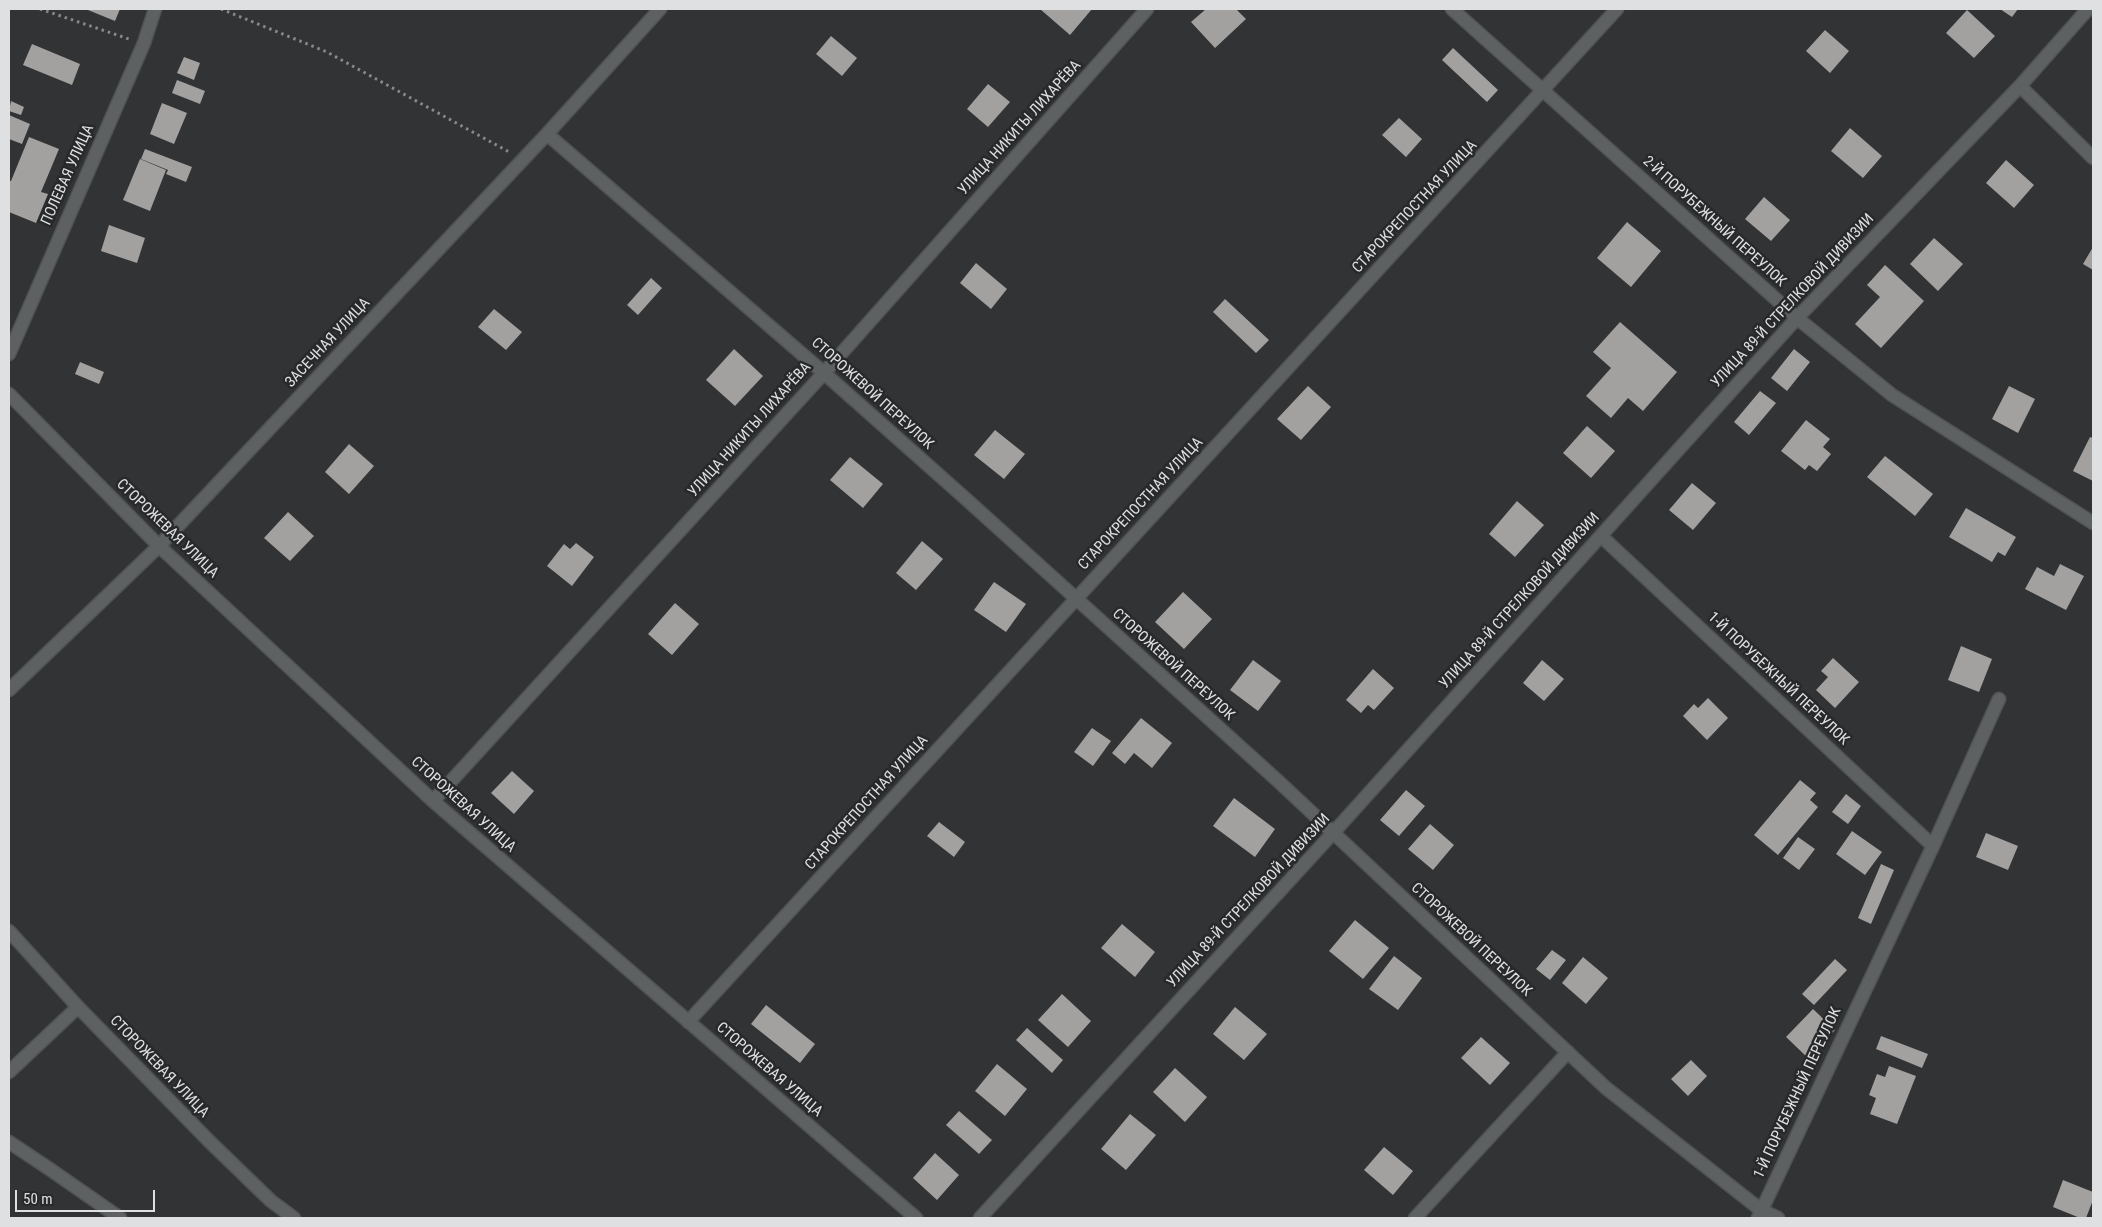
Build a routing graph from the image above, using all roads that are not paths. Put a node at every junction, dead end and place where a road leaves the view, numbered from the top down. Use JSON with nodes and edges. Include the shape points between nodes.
{"nodes":[{"id":1,"x":155,"y":9,"type":"edge"},
{"id":2,"x":660,"y":9,"type":"edge"},
{"id":3,"x":1147,"y":9,"type":"edge"},
{"id":4,"x":1452,"y":9,"type":"edge"},
{"id":5,"x":1616,"y":9,"type":"edge"},
{"id":6,"x":2088,"y":9,"type":"edge"},
{"id":7,"x":2020,"y":86,"type":"junction"},
{"id":8,"x":1544,"y":90,"type":"junction"},
{"id":9,"x":547,"y":134,"type":"junction"},
{"id":10,"x":2093,"y":158,"type":"edge"},
{"id":11,"x":1797,"y":318,"type":"junction"},
{"id":12,"x":9,"y":354,"type":"edge"},
{"id":13,"x":824,"y":372,"type":"junction"},
{"id":14,"x":9,"y":394,"type":"edge"},
{"id":15,"x":2093,"y":523,"type":"edge"},
{"id":16,"x":1601,"y":536,"type":"junction"},
{"id":17,"x":159,"y":546,"type":"junction"},
{"id":18,"x":1076,"y":599,"type":"junction"},
{"id":19,"x":9,"y":690,"type":"edge"},
{"id":20,"x":1999,"y":699,"type":"dead end"},
{"id":21,"x":433,"y":802,"type":"junction"},
{"id":22,"x":1334,"y":833,"type":"junction"},
{"id":23,"x":1933,"y":846,"type":"junction"},
{"id":24,"x":9,"y":931,"type":"edge"},
{"id":25,"x":78,"y":1008,"type":"junction"},
{"id":26,"x":688,"y":1022,"type":"junction"},
{"id":27,"x":1568,"y":1052,"type":"junction"},
{"id":28,"x":9,"y":1072,"type":"edge"},
{"id":29,"x":9,"y":1142,"type":"edge"},
{"id":30,"x":1760,"y":1214,"type":"edge"},
{"id":31,"x":120,"y":1218,"type":"edge"},
{"id":32,"x":294,"y":1218,"type":"edge"},
{"id":33,"x":916,"y":1218,"type":"edge"},
{"id":34,"x":980,"y":1218,"type":"edge"},
{"id":35,"x":1415,"y":1218,"type":"edge"},
{"id":36,"x":1778,"y":1218,"type":"edge"}],
"edges":[{"from":1,"to":12,"type":"street","name":"ПОЛЕВАЯ УЛИЦА","via":[[144,43]]},
{"from":2,"to":9,"type":"street","name":"ЗАСЕЧНАЯ УЛИЦА"},
{"from":3,"to":13,"type":"street","name":"УЛИЦА НИКИТЫ ЛИХАРЁВА"},
{"from":4,"to":8,"type":"street","name":"2-Й ПОРУБЕЖНЫЙ ПЕРЕУЛОК"},
{"from":5,"to":8,"type":"street","name":"СТАРОКРЕПОСТНАЯ УЛИЦА"},
{"from":6,"to":7,"type":"street","name":"УЛИЦА 89-Й СТРЕЛКОВОЙ ДИВИЗИИ"},
{"from":7,"to":10,"type":"street"},
{"from":7,"to":11,"type":"street","name":"УЛИЦА 89-Й СТРЕЛКОВОЙ ДИВИЗИИ"},
{"from":8,"to":11,"type":"street","name":"2-Й ПОРУБЕЖНЫЙ ПЕРЕУЛОК"},
{"from":8,"to":18,"type":"street","name":"СТАРОКРЕПОСТНАЯ УЛИЦА"},
{"from":9,"to":13,"type":"street","name":"СТОРОЖЕВОЙ ПЕРЕУЛОК"},
{"from":9,"to":17,"type":"street","name":"ЗАСЕЧНАЯ УЛИЦА"},
{"from":11,"to":15,"type":"street","name":"2-Й ПОРУБЕЖНЫЙ ПЕРЕУЛОК","via":[[1892,395]]},
{"from":11,"to":16,"type":"street","name":"УЛИЦА 89-Й СТРЕЛКОВОЙ ДИВИЗИИ"},
{"from":13,"to":18,"type":"street","name":"СТОРОЖЕВОЙ ПЕРЕУЛОК"},
{"from":13,"to":21,"type":"street","name":"УЛИЦА НИКИТЫ ЛИХАРЁВА"},
{"from":14,"to":17,"type":"street","name":"СТОРОЖЕВАЯ УЛИЦА"},
{"from":16,"to":22,"type":"street","name":"УЛИЦА 89-Й СТРЕЛКОВОЙ ДИВИЗИИ"},
{"from":16,"to":23,"type":"street","name":"1-Й ПОРУБЕЖНЫЙ ПЕРЕУЛОК"},
{"from":17,"to":19,"type":"street","name":"ЗАСЕЧНАЯ УЛИЦА"},
{"from":17,"to":21,"type":"street","name":"СТОРОЖЕВАЯ УЛИЦА"},
{"from":18,"to":22,"type":"street","name":"СТОРОЖЕВОЙ ПЕРЕУЛОК"},
{"from":18,"to":26,"type":"street","name":"СТАРОКРЕПОСТНАЯ УЛИЦА"},
{"from":20,"to":23,"type":"street","name":"1-Й ПОРУБЕЖНЫЙ ПЕРЕУЛОК"},
{"from":21,"to":26,"type":"street","name":"СТОРОЖЕВАЯ УЛИЦА"},
{"from":22,"to":27,"type":"street","name":"СТОРОЖЕВОЙ ПЕРЕУЛОК"},
{"from":22,"to":34,"type":"street","name":"УЛИЦА 89-Й СТРЕЛКОВОЙ ДИВИЗИИ"},
{"from":23,"to":30,"type":"street","name":"1-Й ПОРУБЕЖНЫЙ ПЕРЕУЛОК"},
{"from":24,"to":25,"type":"street","name":"СТОРОЖЕВАЯ УЛИЦА"},
{"from":25,"to":28,"type":"street"},
{"from":25,"to":32,"type":"street","name":"СТОРОЖЕВАЯ УЛИЦА","via":[[209,1141],[271,1201]]},
{"from":26,"to":33,"type":"street","name":"СТОРОЖЕВАЯ УЛИЦА"},
{"from":27,"to":30,"type":"street","name":"СТОРОЖЕВОЙ ПЕРЕУЛОК","via":[[1606,1088]]},
{"from":27,"to":35,"type":"street"},
{"from":29,"to":31,"type":"street"},
{"from":30,"to":36,"type":"street","name":"СТОРОЖЕВОЙ ПЕРЕУЛОК"}]}
